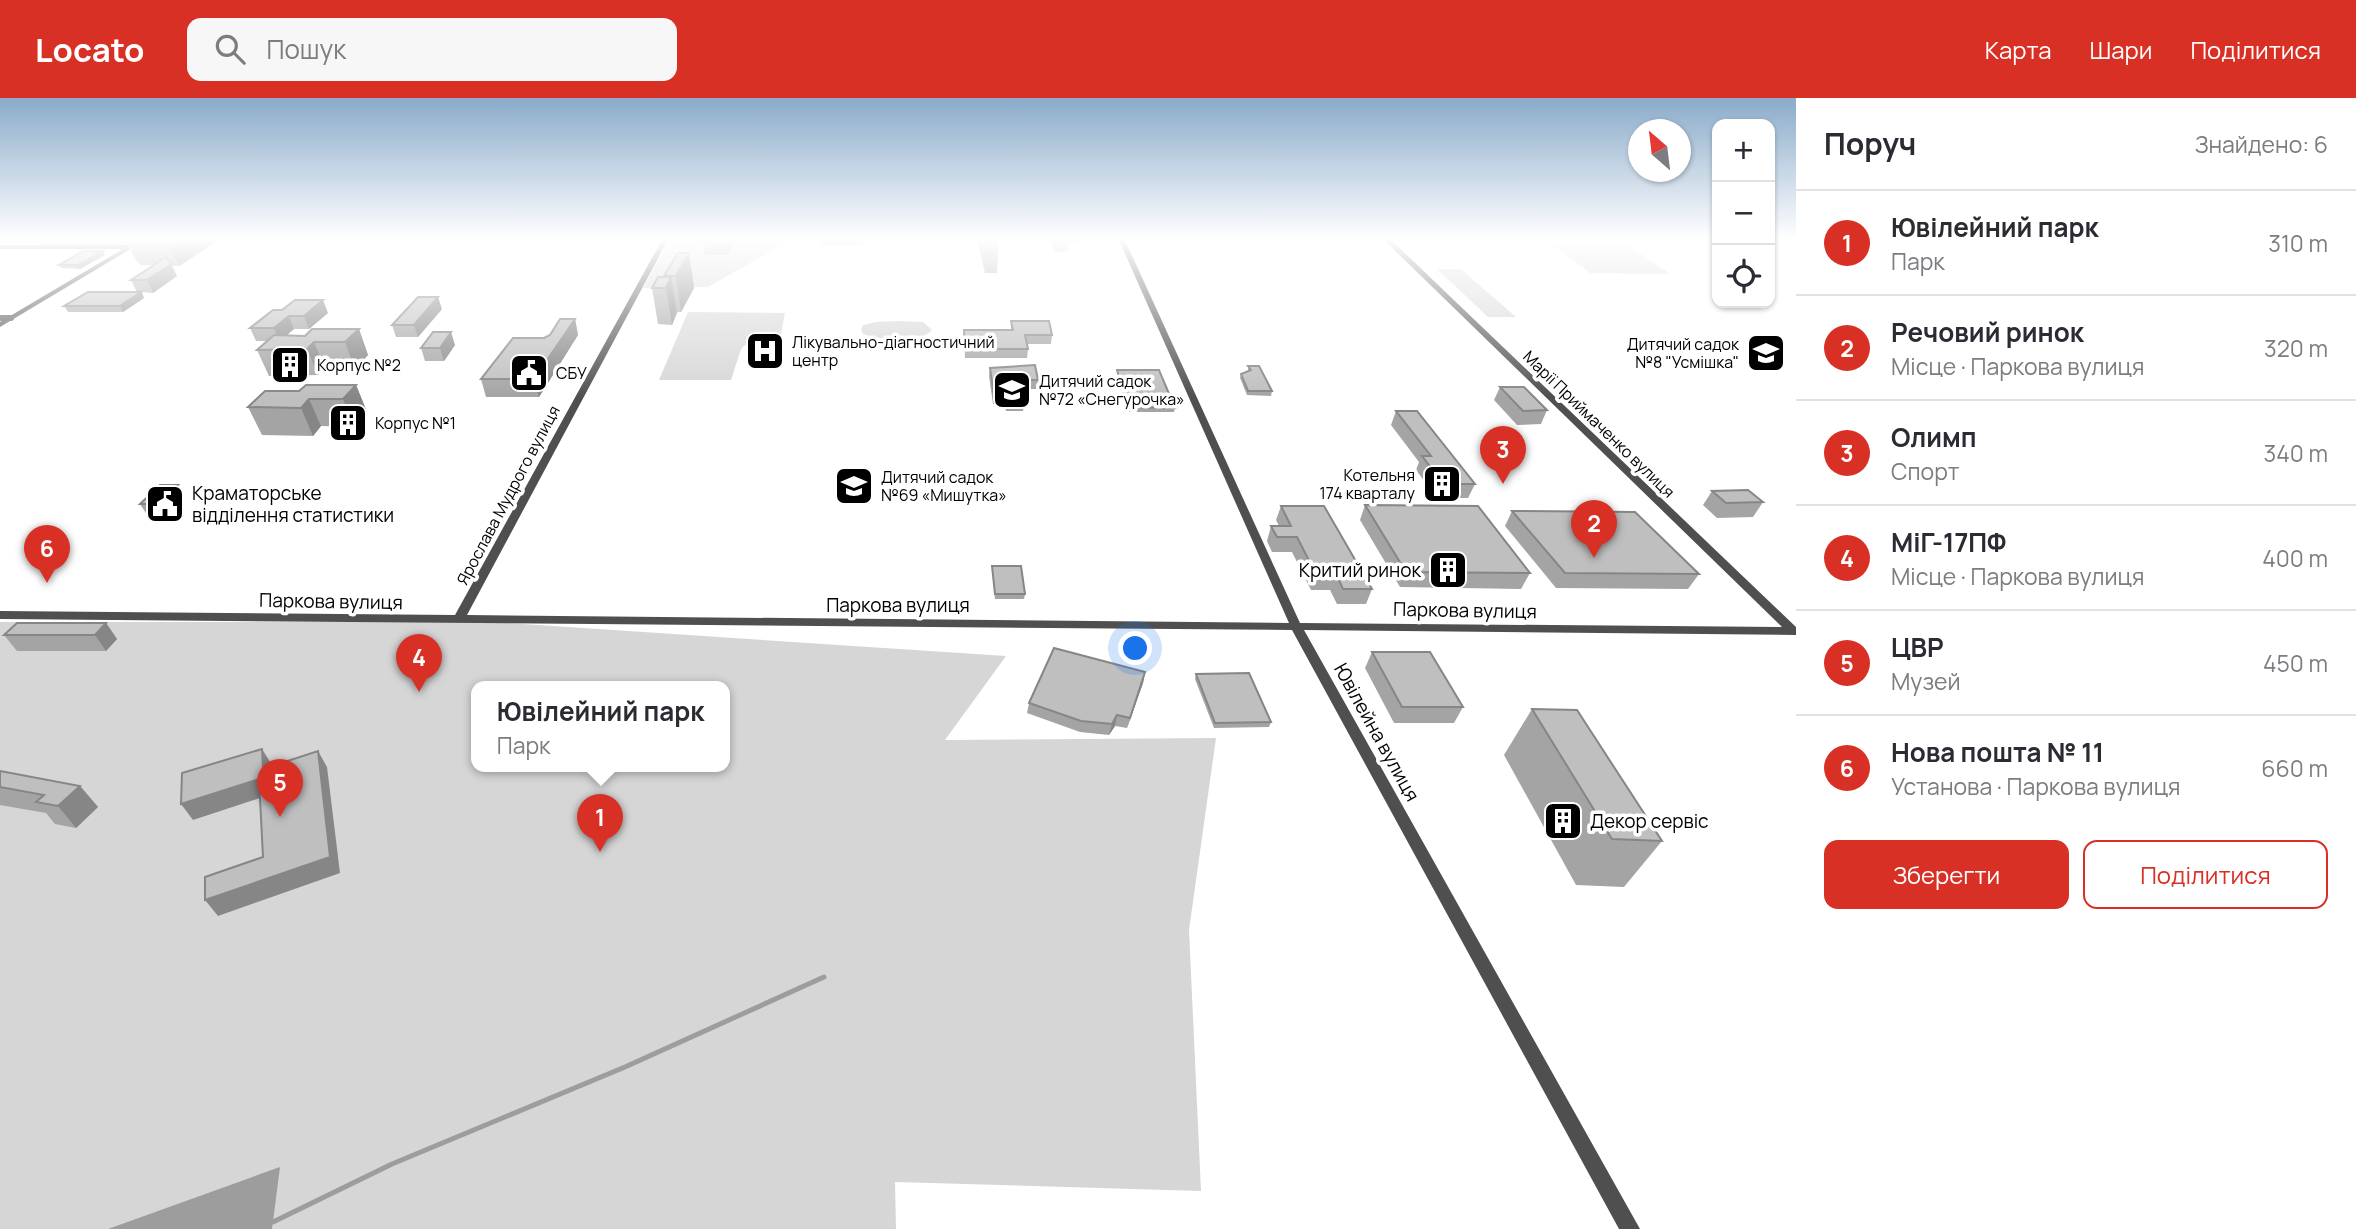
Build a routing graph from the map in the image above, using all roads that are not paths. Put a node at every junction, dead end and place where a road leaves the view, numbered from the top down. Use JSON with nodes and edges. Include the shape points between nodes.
{"nodes":[{"id":1,"x":57,"y":291,"type":"edge"},
{"id":2,"x":637,"y":291,"type":"edge"},
{"id":3,"x":1145,"y":291,"type":"edge"},
{"id":4,"x":1440,"y":291,"type":"edge"},
{"id":5,"x":0,"y":318,"type":"edge"},
{"id":6,"x":11,"y":318,"type":"junction"},
{"id":7,"x":0,"y":325,"type":"edge"},
{"id":8,"x":0,"y":615,"type":"edge"},
{"id":9,"x":459,"y":620,"type":"junction"},
{"id":10,"x":1296,"y":626,"type":"junction"},
{"id":11,"x":1794,"y":631,"type":"edge"},
{"id":12,"x":1630,"y":1229,"type":"edge"}],
"edges":[{"from":1,"to":6,"type":"street"},
{"from":2,"to":9,"type":"street","name":"Ярослава Мудрого вулиця"},
{"from":3,"to":10,"type":"street","name":"Ювілейна вулиця"},
{"from":4,"to":11,"type":"street","name":"Марії Приймаченко вулиця"},
{"from":5,"to":6,"type":"street"},
{"from":6,"to":7,"type":"street"},
{"from":8,"to":9,"type":"street","name":"Паркова вулиця"},
{"from":9,"to":10,"type":"street","name":"Паркова вулиця"},
{"from":10,"to":11,"type":"street","name":"Паркова вулиця"},
{"from":10,"to":12,"type":"street","name":"Ювілейна вулиця"}]}
